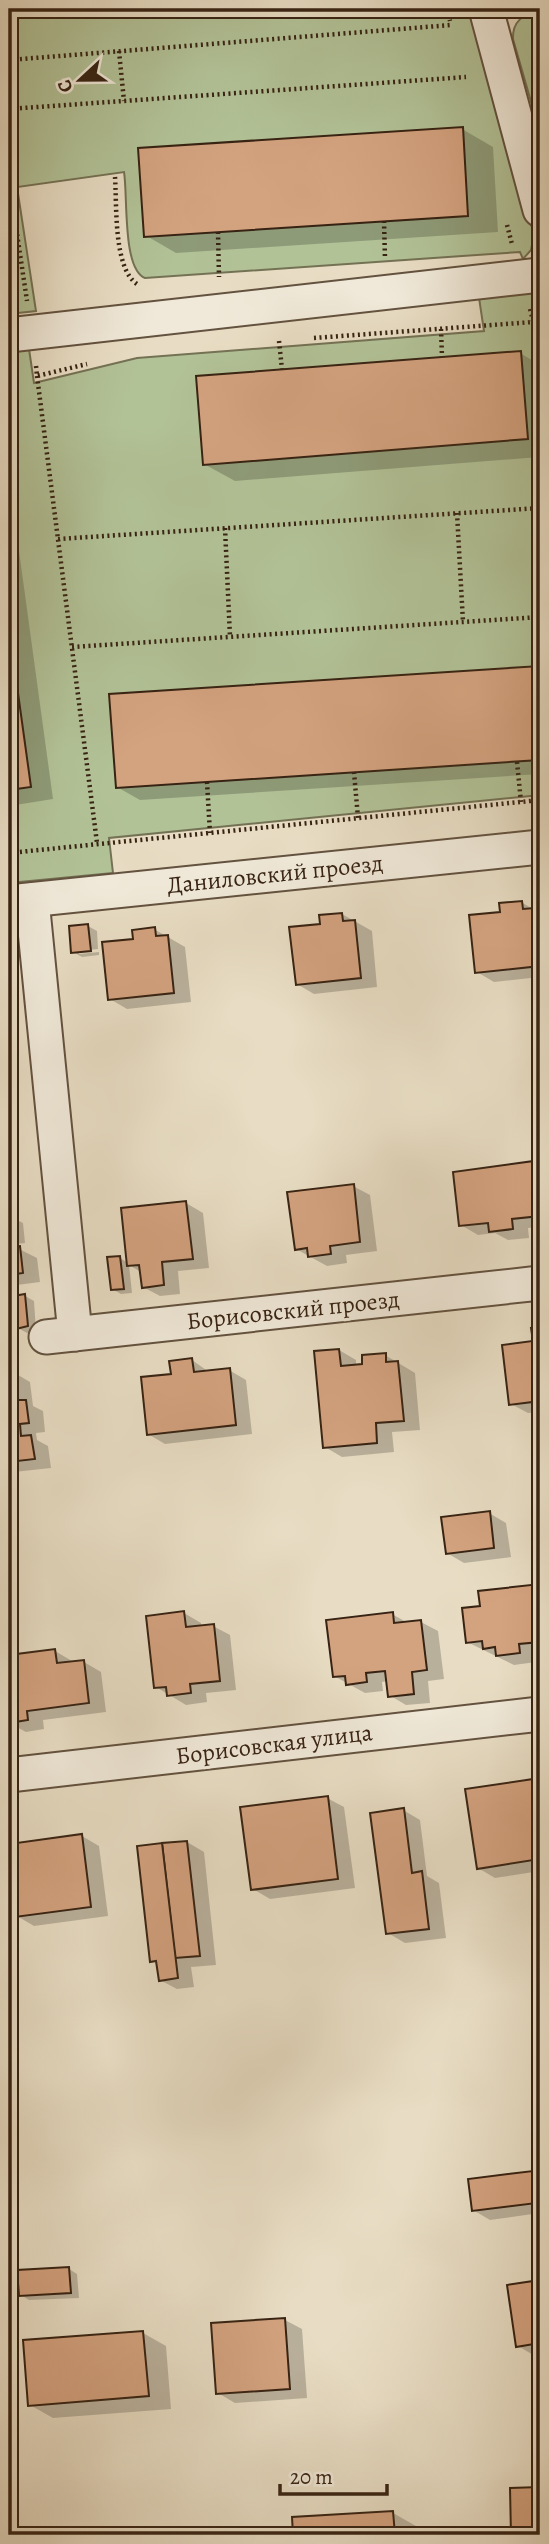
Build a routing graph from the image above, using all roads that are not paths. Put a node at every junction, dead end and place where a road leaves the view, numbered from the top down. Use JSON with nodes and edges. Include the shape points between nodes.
{"nodes":[{"id":1,"x":486,"y":9,"type":"edge"},
{"id":2,"x":540,"y":209,"type":"edge"},
{"id":3,"x":533,"y":286,"type":"edge"},
{"id":4,"x":19,"y":323,"type":"edge"},
{"id":5,"x":540,"y":846,"type":"edge"},
{"id":6,"x":20,"y":901,"type":"edge"},
{"id":7,"x":540,"y":1283,"type":"edge"},
{"id":8,"x":540,"y":1714,"type":"edge"},
{"id":9,"x":9,"y":1775,"type":"edge"}],
"edges":[{"from":1,"to":2,"type":"street"},
{"from":3,"to":4,"type":"street"},
{"from":5,"to":6,"type":"street","name":"Даниловский проезд"},
{"from":6,"to":7,"type":"street","name":"Борисовский проезд","via":[[60,1336]]},
{"from":8,"to":9,"type":"street","name":"Борисовская улица"}]}
